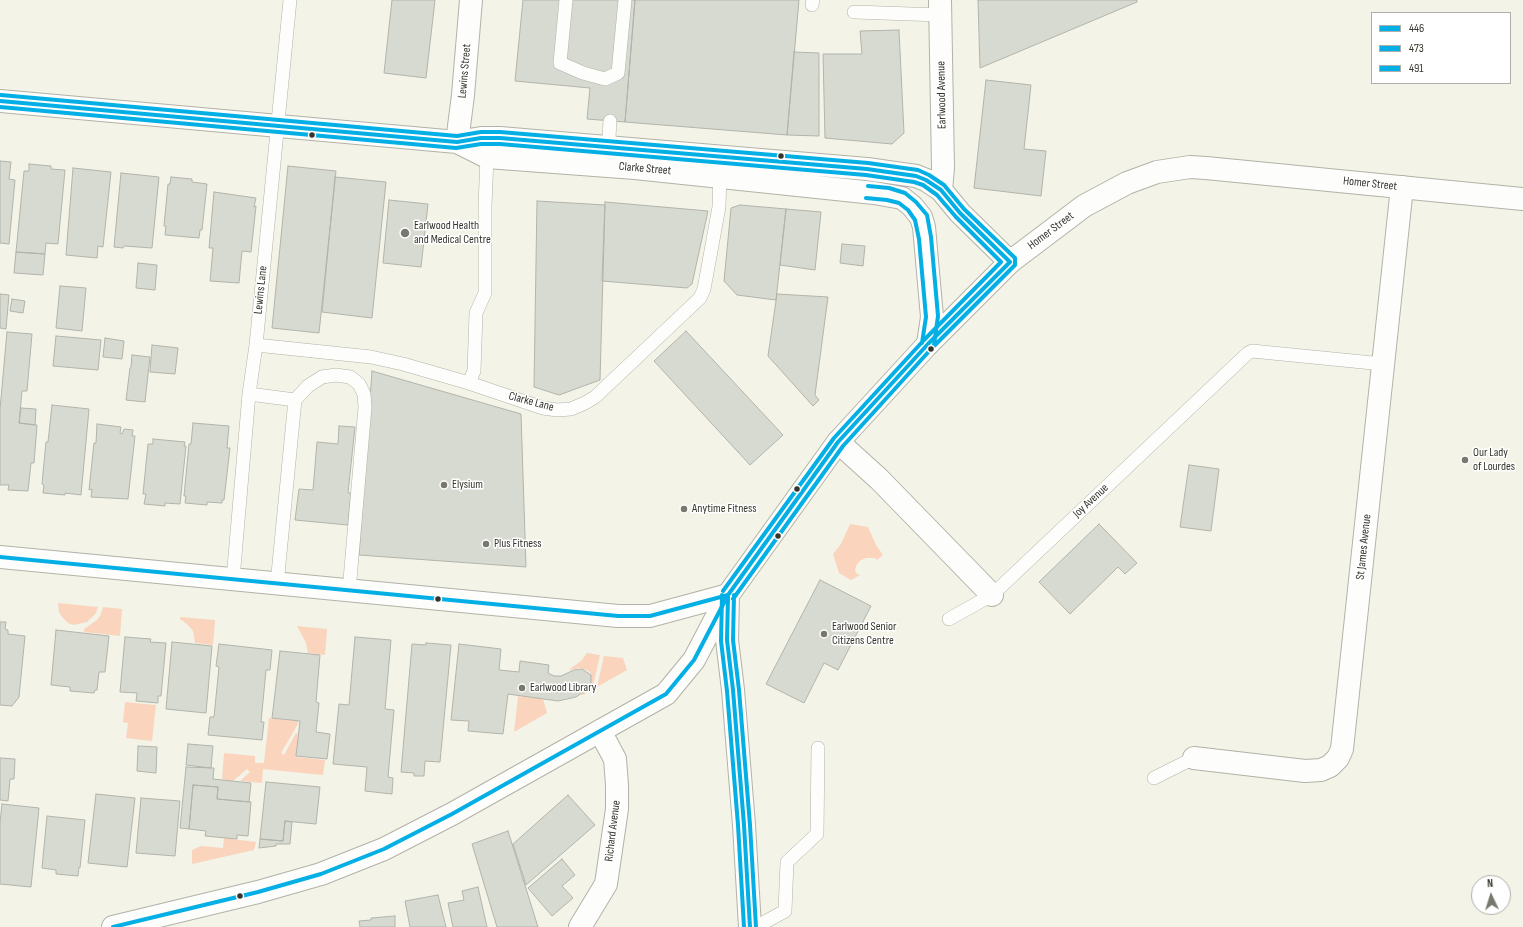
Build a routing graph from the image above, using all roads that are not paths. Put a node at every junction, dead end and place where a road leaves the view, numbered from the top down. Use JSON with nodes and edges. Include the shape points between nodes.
{"nodes":[{"id":1,"x":290,"y":0,"type":"edge"},
{"id":2,"x":471,"y":0,"type":"edge"},
{"id":3,"x":566,"y":0,"type":"edge"},
{"id":4,"x":625,"y":0,"type":"edge"},
{"id":5,"x":940,"y":8,"type":"edge"},
{"id":6,"x":854,"y":12,"type":"dead end"},
{"id":7,"x":0,"y":101,"type":"edge"},
{"id":8,"x":610,"y":121,"type":"dead end"},
{"id":9,"x":277,"y":126,"type":"junction"},
{"id":10,"x":457,"y":142,"type":"junction"},
{"id":11,"x":484,"y":148,"type":"junction"},
{"id":12,"x":608,"y":157,"type":"junction"},
{"id":13,"x":720,"y":167,"type":"junction"},
{"id":14,"x":844,"y":168,"type":"junction"},
{"id":15,"x":1402,"y":187,"type":"junction"},
{"id":16,"x":837,"y":190,"type":"junction"},
{"id":17,"x":942,"y":190,"type":"junction"},
{"id":18,"x":1523,"y":199,"type":"edge"},
{"id":19,"x":1010,"y":262,"type":"junction"},
{"id":20,"x":928,"y":344,"type":"junction"},
{"id":21,"x":256,"y":345,"type":"junction"},
{"id":22,"x":1383,"y":364,"type":"junction"},
{"id":23,"x":469,"y":383,"type":"junction"},
{"id":24,"x":249,"y":394,"type":"junction"},
{"id":25,"x":295,"y":400,"type":"junction"},
{"id":26,"x":838,"y":442,"type":"junction"},
{"id":27,"x":0,"y":557,"type":"edge"},
{"id":28,"x":233,"y":579,"type":"junction"},
{"id":29,"x":277,"y":584,"type":"junction"},
{"id":30,"x":349,"y":591,"type":"junction"},
{"id":31,"x":992,"y":595,"type":"junction"},
{"id":32,"x":728,"y":596,"type":"junction"},
{"id":33,"x":949,"y":619,"type":"dead end"},
{"id":34,"x":600,"y":731,"type":"junction"},
{"id":35,"x":818,"y":748,"type":"dead end"},
{"id":36,"x":1194,"y":758,"type":"joint"},
{"id":37,"x":1154,"y":778,"type":"dead end"},
{"id":38,"x":113,"y":927,"type":"edge"},
{"id":39,"x":580,"y":927,"type":"edge"},
{"id":40,"x":750,"y":927,"type":"edge"},
{"id":41,"x":756,"y":927,"type":"edge"}],
"edges":[{"from":1,"to":9,"type":"lane","name":"Lewins Lane"},
{"from":2,"to":10,"type":"street","name":"Lewins Street"},
{"from":3,"to":4,"type":"lane","via":[[560,63],[605,79],[618,73]]},
{"from":5,"to":6,"type":"lane"},
{"from":5,"to":17,"type":"street","name":"Earlwood Avenue"},
{"from":7,"to":9,"type":"street","name":"Clarke Street"},
{"from":8,"to":12,"type":"lane"},
{"from":9,"to":10,"type":"street","name":"Clarke Street"},
{"from":9,"to":21,"type":"lane","name":"Lewins Lane"},
{"from":10,"to":11,"type":"street","name":"Clarke Street"},
{"from":11,"to":12,"type":"street","name":"Clarke Street"},
{"from":11,"to":23,"type":"lane","via":[[485,293],[476,313],[474,371]]},
{"from":12,"to":13,"type":"street","name":"Clarke Street"},
{"from":13,"to":14,"type":"street","name":"Clarke Street"},
{"from":13,"to":16,"type":"street","name":"Clarke Street"},
{"from":13,"to":23,"type":"lane","name":"Clarke Lane","via":[[718,215],[704,289],[700,298],[595,397],[571,409],[557,410],[543,408]]},
{"from":14,"to":16,"type":"lane"},
{"from":14,"to":17,"type":"street","name":"Clarke Street","via":[[916,176]]},
{"from":15,"to":18,"type":"street","name":"Homer Street"},
{"from":15,"to":19,"type":"street","name":"Homer Street","via":[[1206,168],[1175,169],[1142,177],[1084,206]]},
{"from":15,"to":22,"type":"street","name":"St James Avenue"},
{"from":16,"to":20,"type":"street","name":"Clarke Street","via":[[888,194],[902,198],[921,217],[932,317]]},
{"from":17,"to":19,"type":"street","name":"Clarke Street","via":[[960,213]]},
{"from":19,"to":20,"type":"street","name":"Homer Street"},
{"from":20,"to":26,"type":"street","name":"Homer Street"},
{"from":21,"to":23,"type":"lane","name":"Clarke Lane","via":[[371,357]]},
{"from":21,"to":24,"type":"lane","name":"Lewins Lane"},
{"from":22,"to":31,"type":"lane","name":"Joy Avenue","via":[[1252,351],[1248,353]]},
{"from":22,"to":36,"type":"street","name":"St James Avenue","via":[[1342,749],[1338,758],[1321,770],[1305,771]]},
{"from":24,"to":25,"type":"lane"},
{"from":24,"to":28,"type":"lane","name":"Lewins Lane"},
{"from":25,"to":29,"type":"lane"},
{"from":25,"to":30,"type":"lane","via":[[308,386],[322,377],[336,375],[350,377],[359,384],[364,394]]},
{"from":26,"to":31,"type":"street","via":[[879,478]]},
{"from":26,"to":32,"type":"street","name":"Homer Street"},
{"from":27,"to":28,"type":"street"},
{"from":28,"to":29,"type":"street"},
{"from":29,"to":30,"type":"street"},
{"from":30,"to":32,"type":"street","via":[[627,617],[650,616]]},
{"from":31,"to":33,"type":"lane","name":"Joy Avenue"},
{"from":32,"to":34,"type":"street","name":"Homer Street","via":[[694,660],[666,694]]},
{"from":32,"to":40,"type":"street","via":[[727,640],[744,825]]},
{"from":34,"to":38,"type":"street","name":"Homer Street","via":[[384,849],[321,874]]},
{"from":34,"to":39,"type":"street","name":"Richard Avenue","via":[[615,759],[617,809],[606,884]]},
{"from":35,"to":41,"type":"lane","via":[[817,834],[787,862],[785,911]]},
{"from":36,"to":37,"type":"lane"}]}
